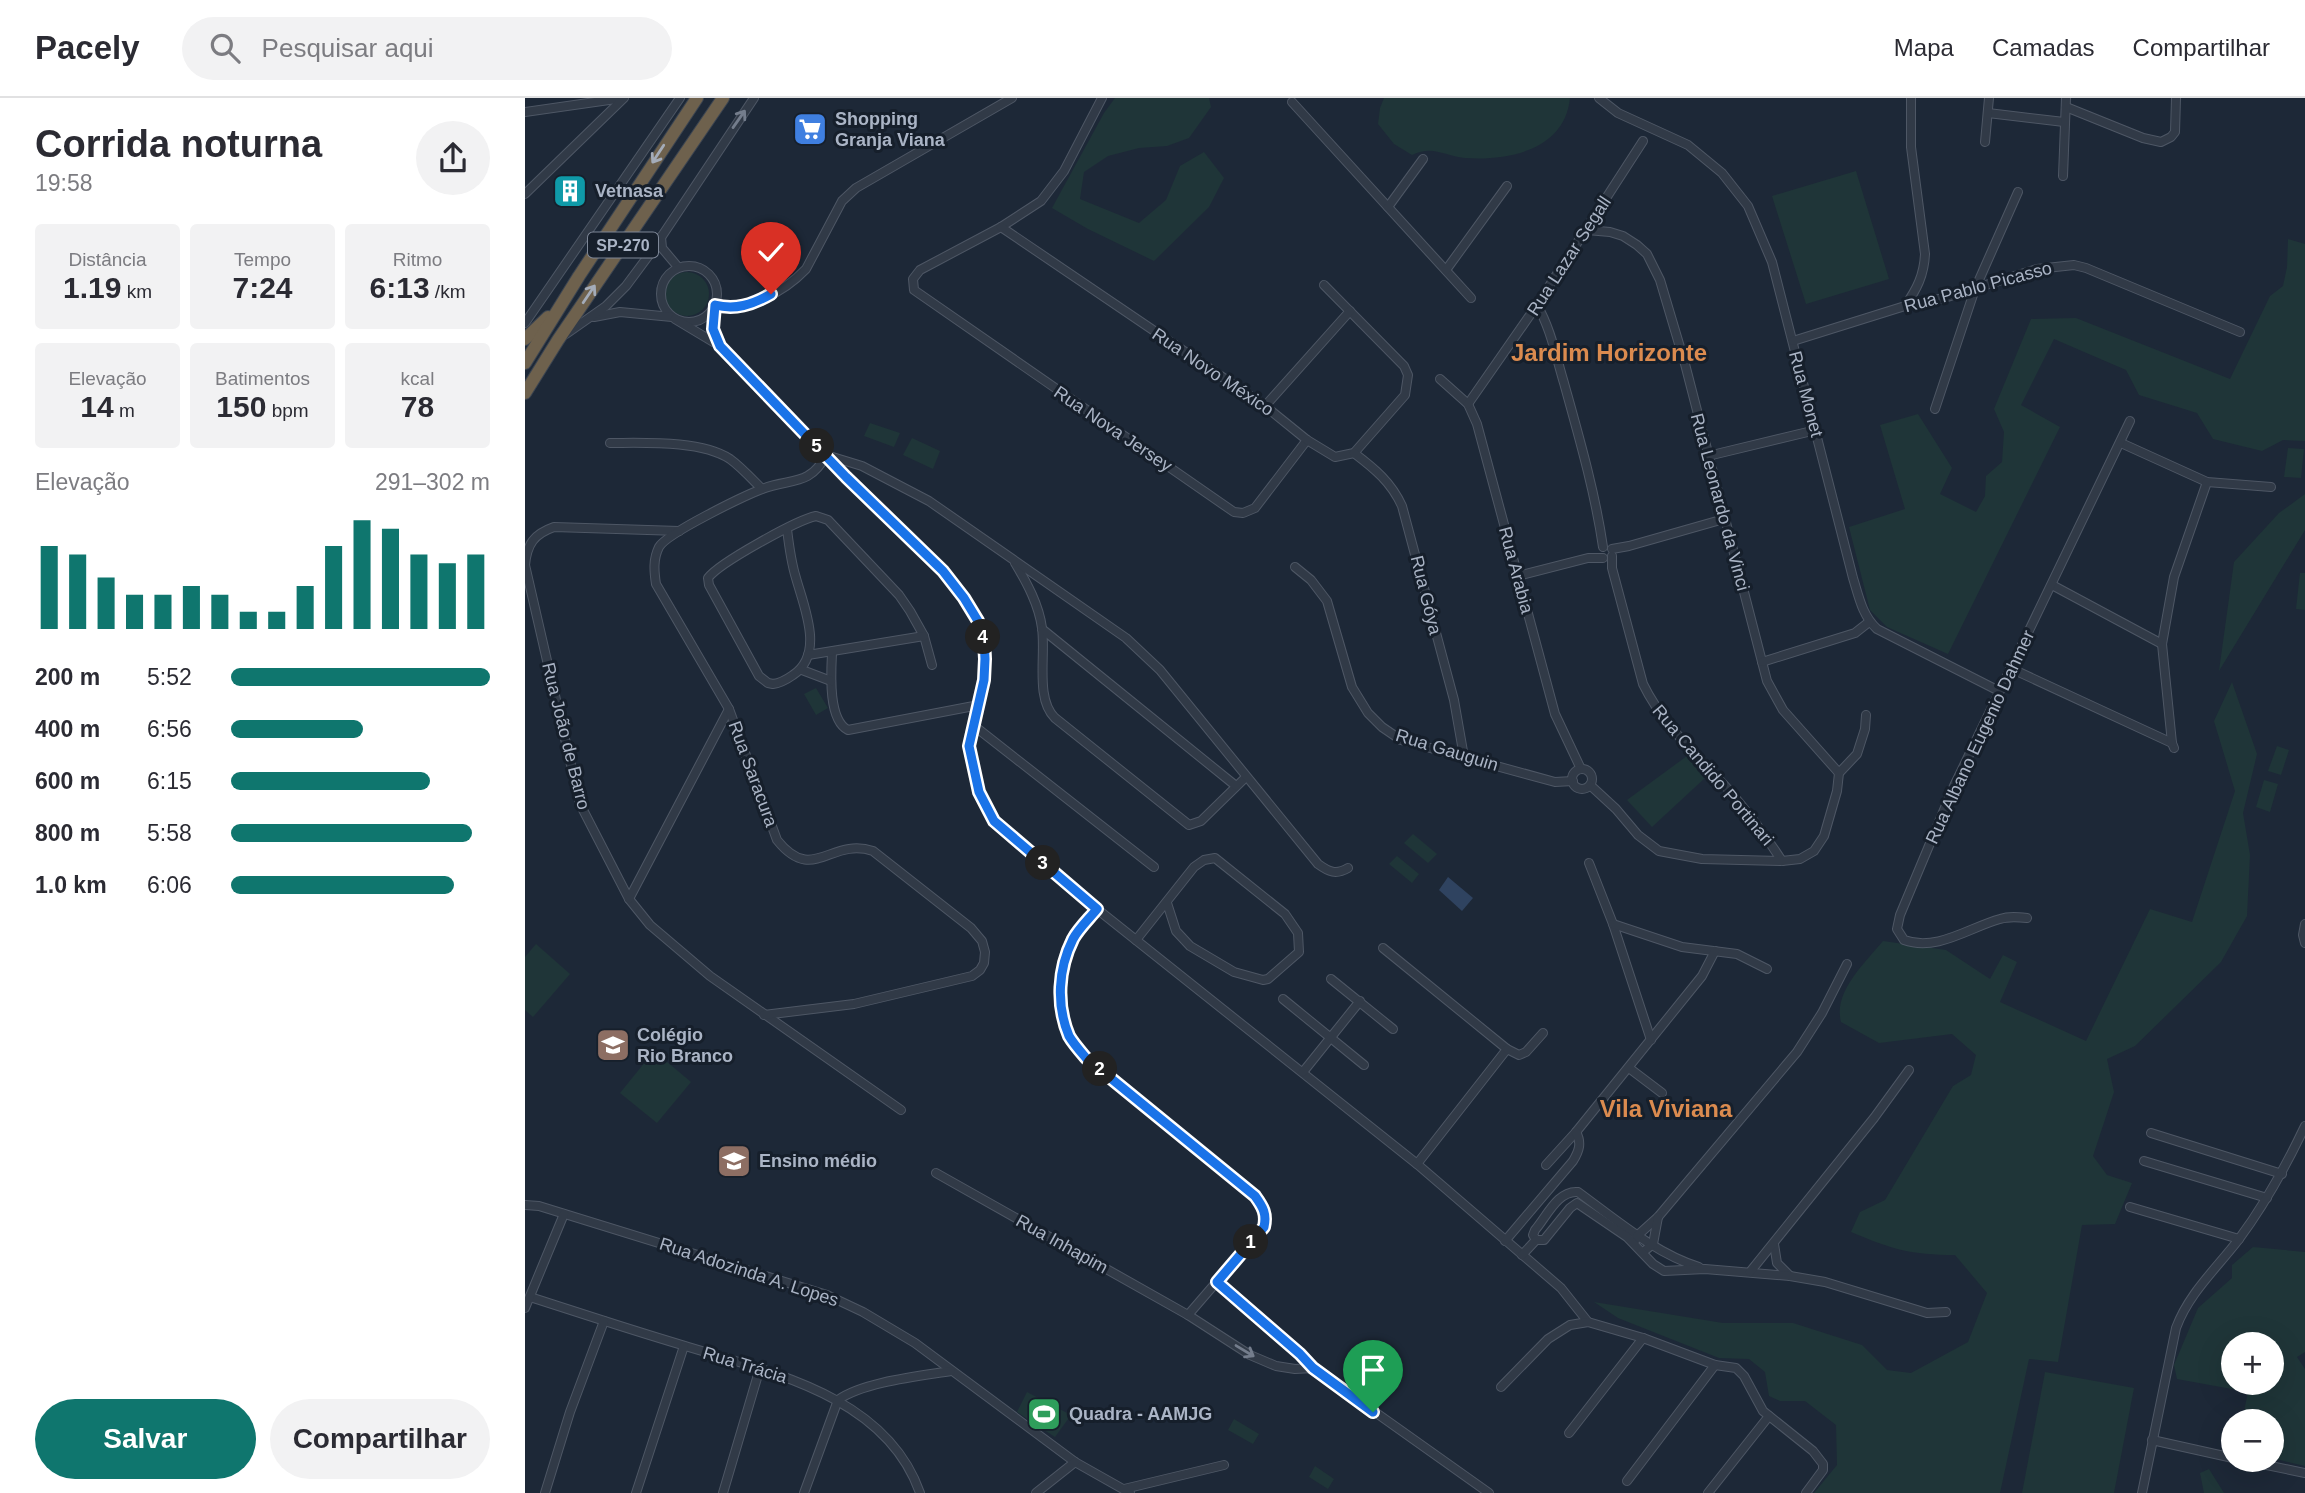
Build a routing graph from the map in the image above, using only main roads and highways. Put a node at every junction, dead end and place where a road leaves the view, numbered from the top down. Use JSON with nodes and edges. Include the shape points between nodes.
{"nodes":[{"id":1,"x":697,"y":98,"type":"edge"},
{"id":2,"x":723,"y":98,"type":"edge"},
{"id":3,"x":561,"y":304,"type":"junction"},
{"id":4,"x":525,"y":339,"type":"edge"},
{"id":5,"x":525,"y":363,"type":"edge"},
{"id":6,"x":525,"y":393,"type":"edge"}],
"edges":[{"from":1,"to":3,"type":"highway","number":"SP-270","one_way":true},
{"from":6,"to":2,"type":"highway","number":"SP-270","one_way":true},
{"from":3,"to":4,"type":"highway"},
{"from":3,"to":5,"type":"highway","number":"SP-270"}]}
